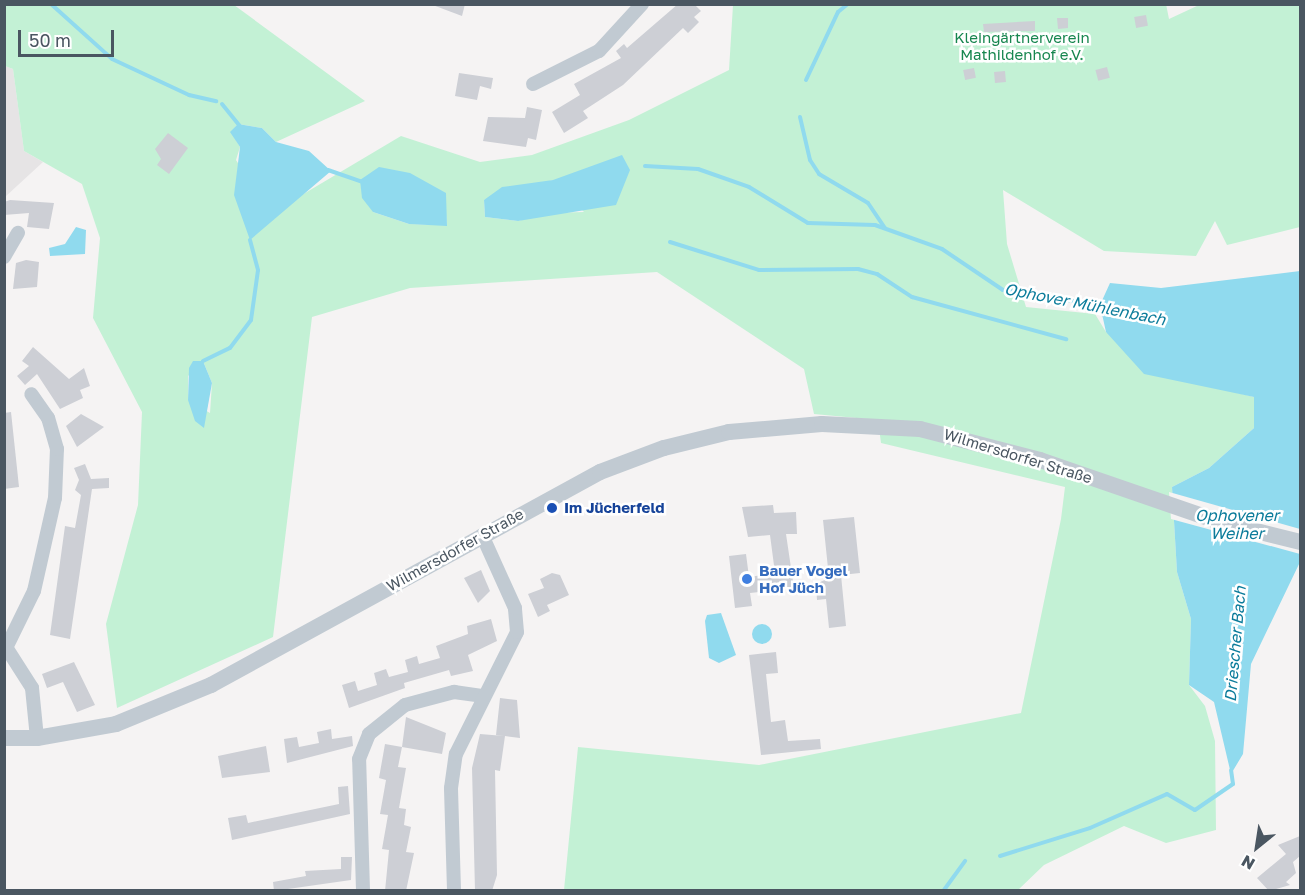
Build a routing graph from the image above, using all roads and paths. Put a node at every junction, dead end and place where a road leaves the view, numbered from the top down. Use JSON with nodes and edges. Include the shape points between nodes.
{"nodes":[{"id":1,"x":642,"y":4,"type":"edge"},
{"id":2,"x":533,"y":84,"type":"dead end"},
{"id":3,"x":18,"y":233,"type":"dead end"},
{"id":4,"x":4,"y":257,"type":"edge"},
{"id":5,"x":31,"y":394,"type":"dead end"},
{"id":6,"x":482,"y":535,"type":"junction"},
{"id":7,"x":1300,"y":542,"type":"edge"},
{"id":8,"x":6,"y":645,"type":"edge"},
{"id":9,"x":482,"y":696,"type":"junction"},
{"id":10,"x":4,"y":738,"type":"edge"},
{"id":11,"x":38,"y":738,"type":"junction"},
{"id":12,"x":363,"y":891,"type":"edge"},
{"id":13,"x":454,"y":891,"type":"edge"}],
"edges":[{"from":1,"to":2,"type":"street","via":[[599,51]]},
{"from":3,"to":4,"type":"street"},
{"from":5,"to":8,"type":"street","via":[[48,418],[57,449],[55,498],[34,591]]},
{"from":6,"to":7,"type":"street","name":"Wilmersdorfer Straße","via":[[600,472],[664,448],[793,425],[920,429],[970,439],[1217,521]]},
{"from":6,"to":9,"type":"street","via":[[517,623],[510,651]]},
{"from":6,"to":11,"type":"street","name":"Wilmersdorfer Straße","via":[[211,685],[116,724]]},
{"from":8,"to":11,"type":"street","via":[[32,688]]},
{"from":9,"to":12,"type":"street","via":[[454,692],[405,705],[369,734],[359,759]]},
{"from":9,"to":13,"type":"street","via":[[452,772]]},
{"from":10,"to":11,"type":"street","name":"Wilmersdorfer Straße"}]}
